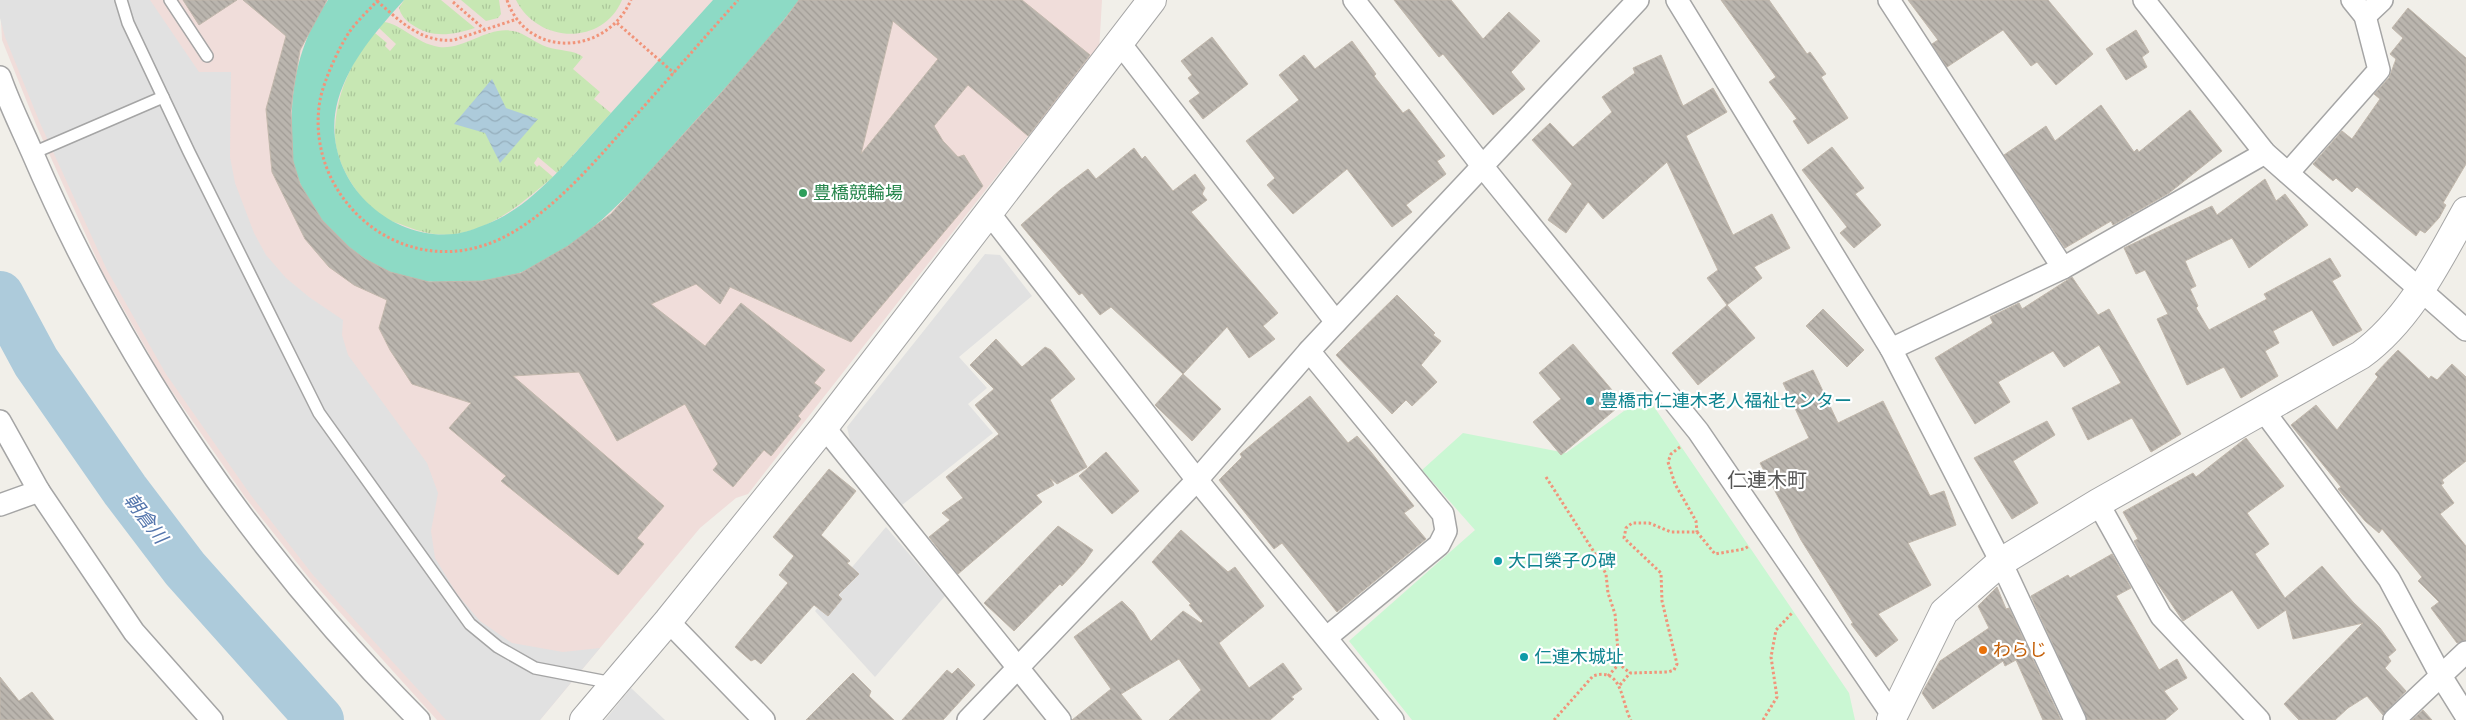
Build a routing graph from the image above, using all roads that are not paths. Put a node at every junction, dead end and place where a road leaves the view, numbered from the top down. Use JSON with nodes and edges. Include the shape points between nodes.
{"nodes":[{"id":1,"x":121,"y":0,"type":"edge"},
{"id":2,"x":170,"y":0,"type":"edge"},
{"id":3,"x":1354,"y":0,"type":"edge"},
{"id":4,"x":1638,"y":0,"type":"edge"},
{"id":5,"x":1677,"y":0,"type":"edge"},
{"id":6,"x":1889,"y":0,"type":"edge"},
{"id":7,"x":2144,"y":0,"type":"edge"},
{"id":8,"x":2352,"y":0,"type":"edge"},
{"id":9,"x":2382,"y":0,"type":"edge"},
{"id":10,"x":1146,"y":3,"type":"edge"},
{"id":11,"x":2365,"y":16,"type":"junction"},
{"id":12,"x":1119,"y":42,"type":"junction"},
{"id":13,"x":208,"y":56,"type":"dead end"},
{"id":14,"x":0,"y":77,"type":"edge"},
{"id":15,"x":163,"y":97,"type":"junction"},
{"id":16,"x":33,"y":153,"type":"junction"},
{"id":17,"x":2265,"y":153,"type":"junction"},
{"id":18,"x":1483,"y":167,"type":"junction"},
{"id":19,"x":2288,"y":173,"type":"junction"},
{"id":20,"x":2466,"y":211,"type":"edge"},
{"id":21,"x":989,"y":213,"type":"junction"},
{"id":22,"x":2063,"y":268,"type":"junction"},
{"id":23,"x":2421,"y":290,"type":"junction"},
{"id":24,"x":1336,"y":322,"type":"junction"},
{"id":25,"x":2466,"y":330,"type":"edge"},
{"id":26,"x":1891,"y":349,"type":"junction"},
{"id":27,"x":1309,"y":351,"type":"junction"},
{"id":28,"x":2263,"y":410,"type":"junction"},
{"id":29,"x":0,"y":421,"type":"edge"},
{"id":30,"x":824,"y":427,"type":"junction"},
{"id":31,"x":1197,"y":480,"type":"junction"},
{"id":32,"x":39,"y":490,"type":"junction"},
{"id":33,"x":2098,"y":503,"type":"junction"},
{"id":34,"x":0,"y":505,"type":"edge"},
{"id":35,"x":2001,"y":562,"type":"junction"},
{"id":36,"x":668,"y":621,"type":"junction"},
{"id":37,"x":1327,"y":637,"type":"junction"},
{"id":38,"x":2466,"y":652,"type":"edge"},
{"id":39,"x":1019,"y":668,"type":"junction"},
{"id":40,"x":2441,"y":676,"type":"junction"},
{"id":41,"x":615,"y":684,"type":"junction"},
{"id":42,"x":2466,"y":716,"type":"edge"},
{"id":43,"x":1892,"y":718,"type":"edge"},
{"id":44,"x":212,"y":720,"type":"edge"},
{"id":45,"x":419,"y":720,"type":"edge"},
{"id":46,"x":584,"y":720,"type":"edge"},
{"id":47,"x":764,"y":720,"type":"edge"},
{"id":48,"x":968,"y":720,"type":"edge"},
{"id":49,"x":1060,"y":720,"type":"edge"},
{"id":50,"x":1393,"y":720,"type":"edge"},
{"id":51,"x":2075,"y":720,"type":"edge"},
{"id":52,"x":2259,"y":720,"type":"edge"},
{"id":53,"x":2394,"y":720,"type":"edge"}],
"edges":[{"from":1,"to":15,"type":"lane","via":[[128,23]]},
{"from":2,"to":13,"type":"lane"},
{"from":3,"to":18,"type":"street"},
{"from":4,"to":18,"type":"street"},
{"from":5,"to":26,"type":"street"},
{"from":6,"to":22,"type":"street"},
{"from":7,"to":17,"type":"street"},
{"from":8,"to":11,"type":"street"},
{"from":9,"to":11,"type":"street"},
{"from":10,"to":12,"type":"street"},
{"from":11,"to":19,"type":"street","via":[[2379,70]]},
{"from":12,"to":21,"type":"street"},
{"from":12,"to":24,"type":"street"},
{"from":14,"to":16,"type":"street"},
{"from":15,"to":16,"type":"lane"},
{"from":15,"to":41,"type":"lane","via":[[319,413],[470,624],[498,647],[536,668]]},
{"from":16,"to":45,"type":"street","via":[[62,222],[136,358],[209,471],[295,584]]},
{"from":17,"to":19,"type":"street"},
{"from":17,"to":22,"type":"street"},
{"from":18,"to":24,"type":"street"},
{"from":18,"to":43,"type":"street","via":[[1698,431]]},
{"from":19,"to":23,"type":"street"},
{"from":20,"to":23,"type":"street"},
{"from":21,"to":30,"type":"street"},
{"from":21,"to":31,"type":"street"},
{"from":22,"to":26,"type":"street"},
{"from":23,"to":25,"type":"street"},
{"from":23,"to":28,"type":"street","via":[[2377,344]]},
{"from":24,"to":27,"type":"street"},
{"from":26,"to":35,"type":"street"},
{"from":27,"to":31,"type":"street"},
{"from":27,"to":37,"type":"street","via":[[1443,514],[1446,531],[1438,545]]},
{"from":28,"to":33,"type":"street"},
{"from":28,"to":40,"type":"street","via":[[2389,579]]},
{"from":29,"to":32,"type":"street"},
{"from":30,"to":36,"type":"street"},
{"from":30,"to":39,"type":"street"},
{"from":31,"to":37,"type":"street"},
{"from":31,"to":39,"type":"street"},
{"from":32,"to":34,"type":"street"},
{"from":32,"to":44,"type":"street","via":[[134,632]]},
{"from":33,"to":35,"type":"street"},
{"from":33,"to":52,"type":"street","via":[[2161,616]]},
{"from":35,"to":43,"type":"street","via":[[1944,612]]},
{"from":35,"to":51,"type":"street"},
{"from":36,"to":41,"type":"street"},
{"from":36,"to":47,"type":"street"},
{"from":37,"to":50,"type":"street"},
{"from":38,"to":40,"type":"street"},
{"from":39,"to":48,"type":"street"},
{"from":39,"to":49,"type":"street"},
{"from":40,"to":42,"type":"street"},
{"from":40,"to":53,"type":"street"},
{"from":41,"to":46,"type":"street"}]}
